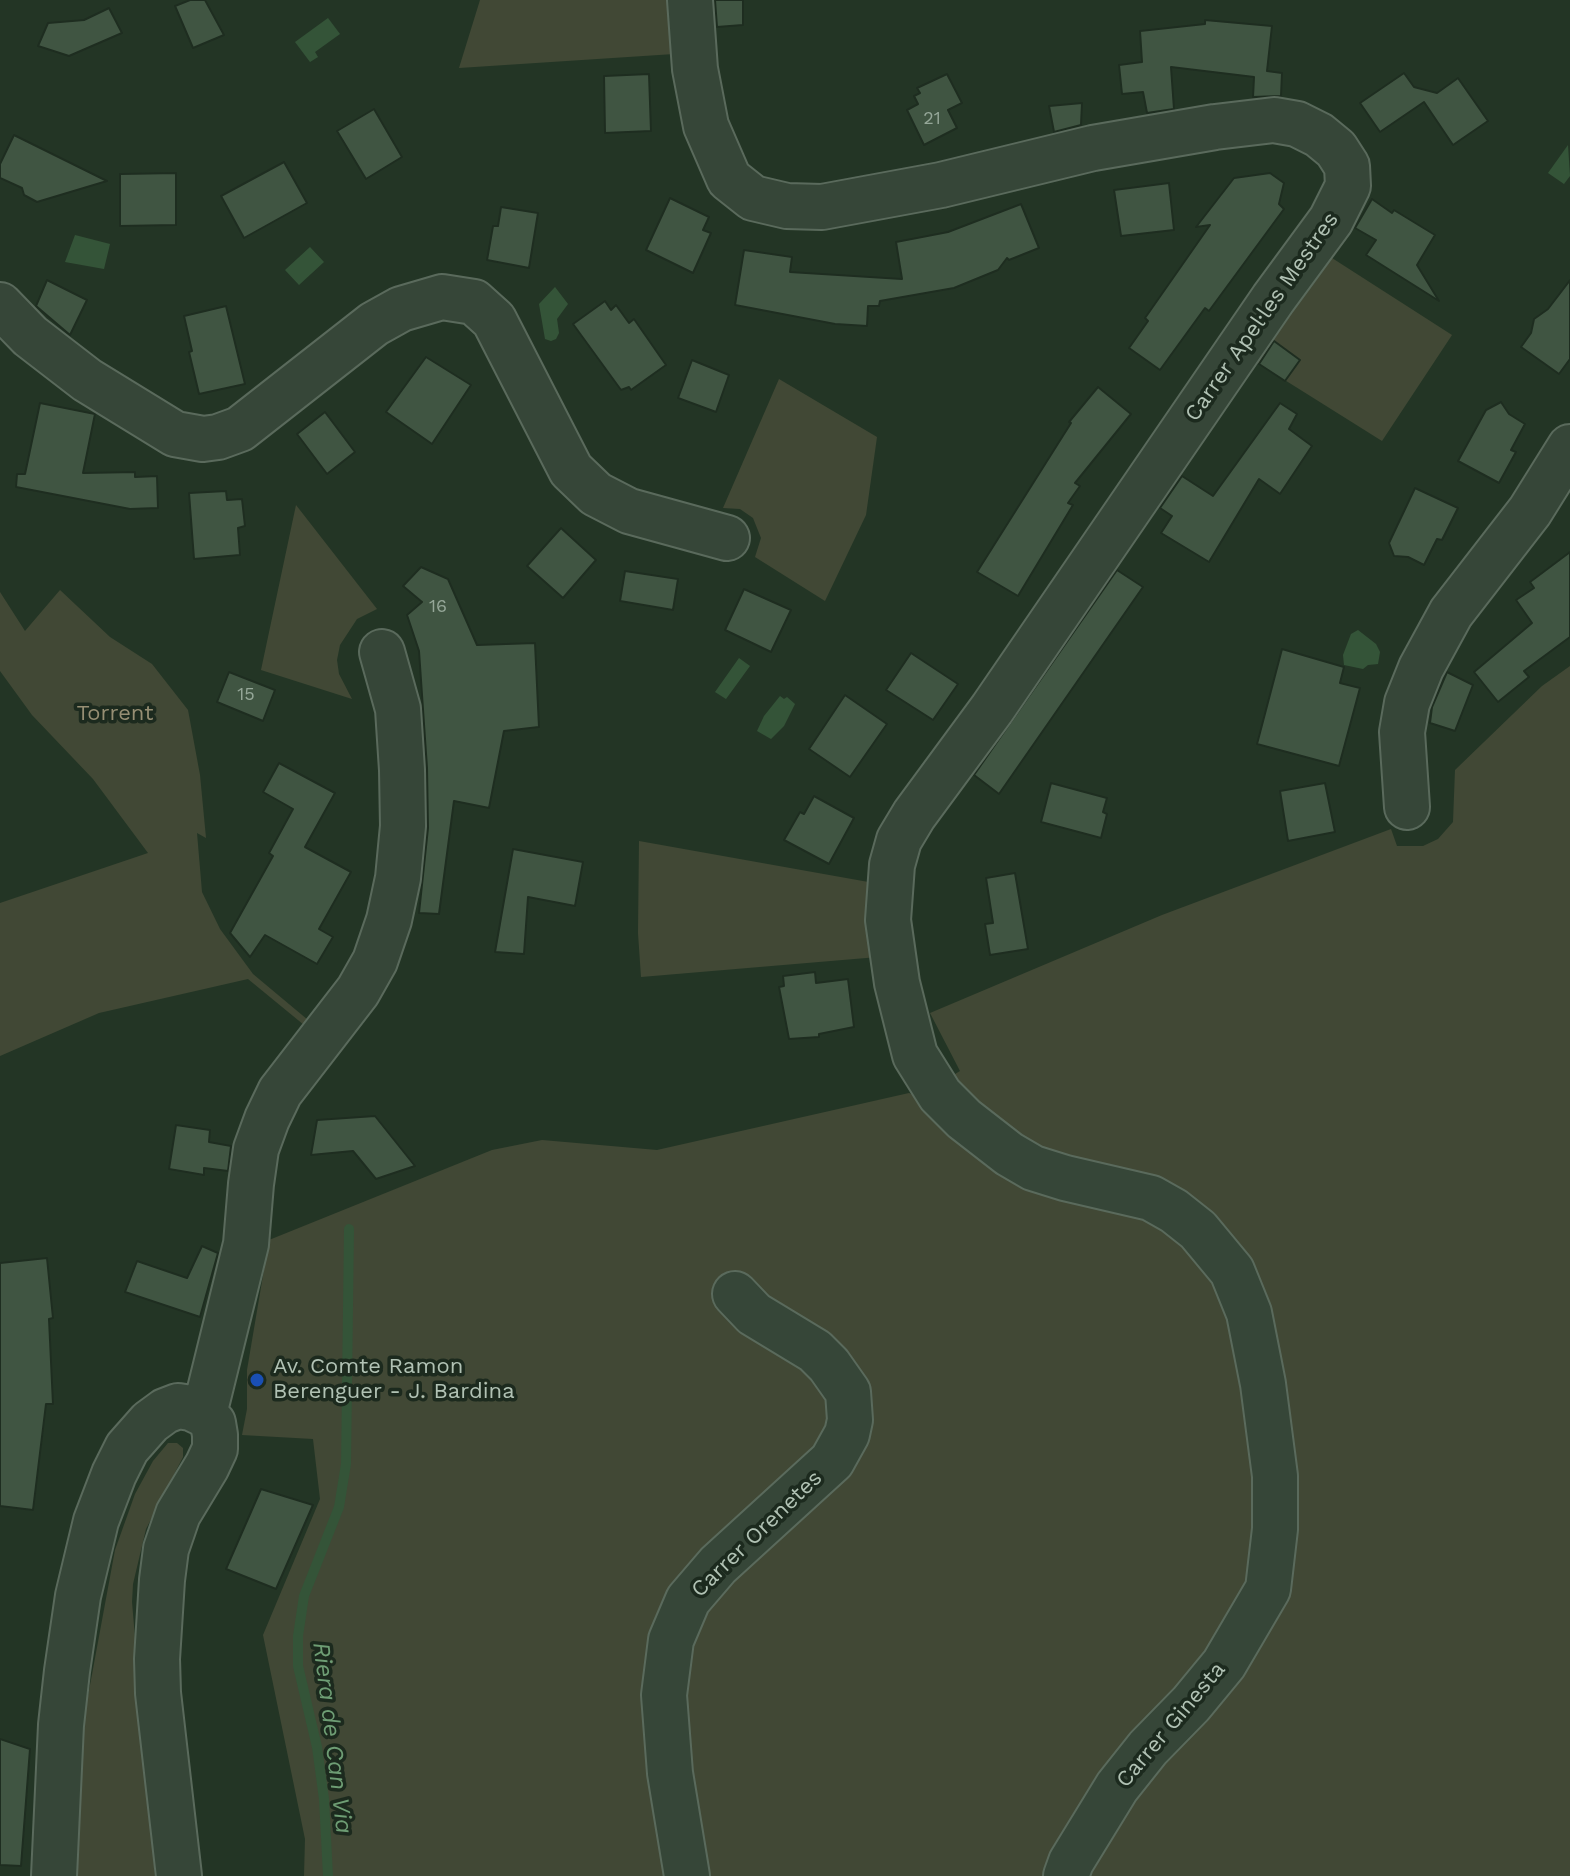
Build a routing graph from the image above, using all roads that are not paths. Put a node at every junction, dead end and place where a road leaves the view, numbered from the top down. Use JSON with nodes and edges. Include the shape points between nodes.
{"nodes":[{"id":1,"x":690,"y":0,"type":"edge"},
{"id":2,"x":0,"y":305,"type":"edge"},
{"id":3,"x":1570,"y":447,"type":"edge"},
{"id":4,"x":727,"y":538,"type":"dead end"},
{"id":5,"x":382,"y":652,"type":"dead end"},
{"id":6,"x":1407,"y":807,"type":"dead end"},
{"id":7,"x":735,"y":1294,"type":"dead end"},
{"id":8,"x":204,"y":1414,"type":"junction"},
{"id":9,"x":1275,"y":1476,"type":"joint"},
{"id":10,"x":54,"y":1876,"type":"edge"},
{"id":11,"x":179,"y":1876,"type":"edge"},
{"id":12,"x":687,"y":1876,"type":"edge"},
{"id":13,"x":1066,"y":1876,"type":"edge"}],
"edges":[{"from":1,"to":9,"type":"street","name":"Carrer Apel·les Mestres","via":[[706,126],[729,179],[753,198],[822,207],[1093,148],[1274,120],[1319,135],[1347,166],[1348,186],[1331,220],[914,815],[899,840],[888,890],[888,920],[906,1022],[915,1055],[940,1095],[964,1119],[1033,1168],[1151,1198],[1174,1211],[1198,1230],[1232,1271],[1249,1313]]},
{"from":2,"to":4,"type":"street","via":[[87,380],[175,434],[203,439],[240,429],[374,324],[401,309],[442,297],[474,302],[494,320],[571,470],[596,494],[629,511]]},
{"from":3,"to":6,"type":"street","via":[[1530,511],[1451,613],[1421,668],[1402,732]]},
{"from":5,"to":8,"type":"street","via":[[398,709],[402,770],[403,826],[389,920],[358,991],[280,1092],[267,1119],[256,1149],[246,1244]]},
{"from":7,"to":12,"type":"street","name":"Carrer Orenetes","via":[[754,1314],[829,1365],[848,1392],[850,1420],[832,1461],[718,1565],[678,1618],[664,1695]]},
{"from":8,"to":10,"type":"street","via":[[178,1406],[150,1422],[127,1448],[96,1521],[67,1671]]},
{"from":8,"to":11,"type":"street","via":[[213,1423],[215,1449],[178,1514],[166,1549],[158,1643],[158,1693]]},
{"from":9,"to":13,"type":"street","name":"Carrer Ginesta","via":[[1268,1589],[1256,1613],[1208,1684],[1117,1787]]}]}
